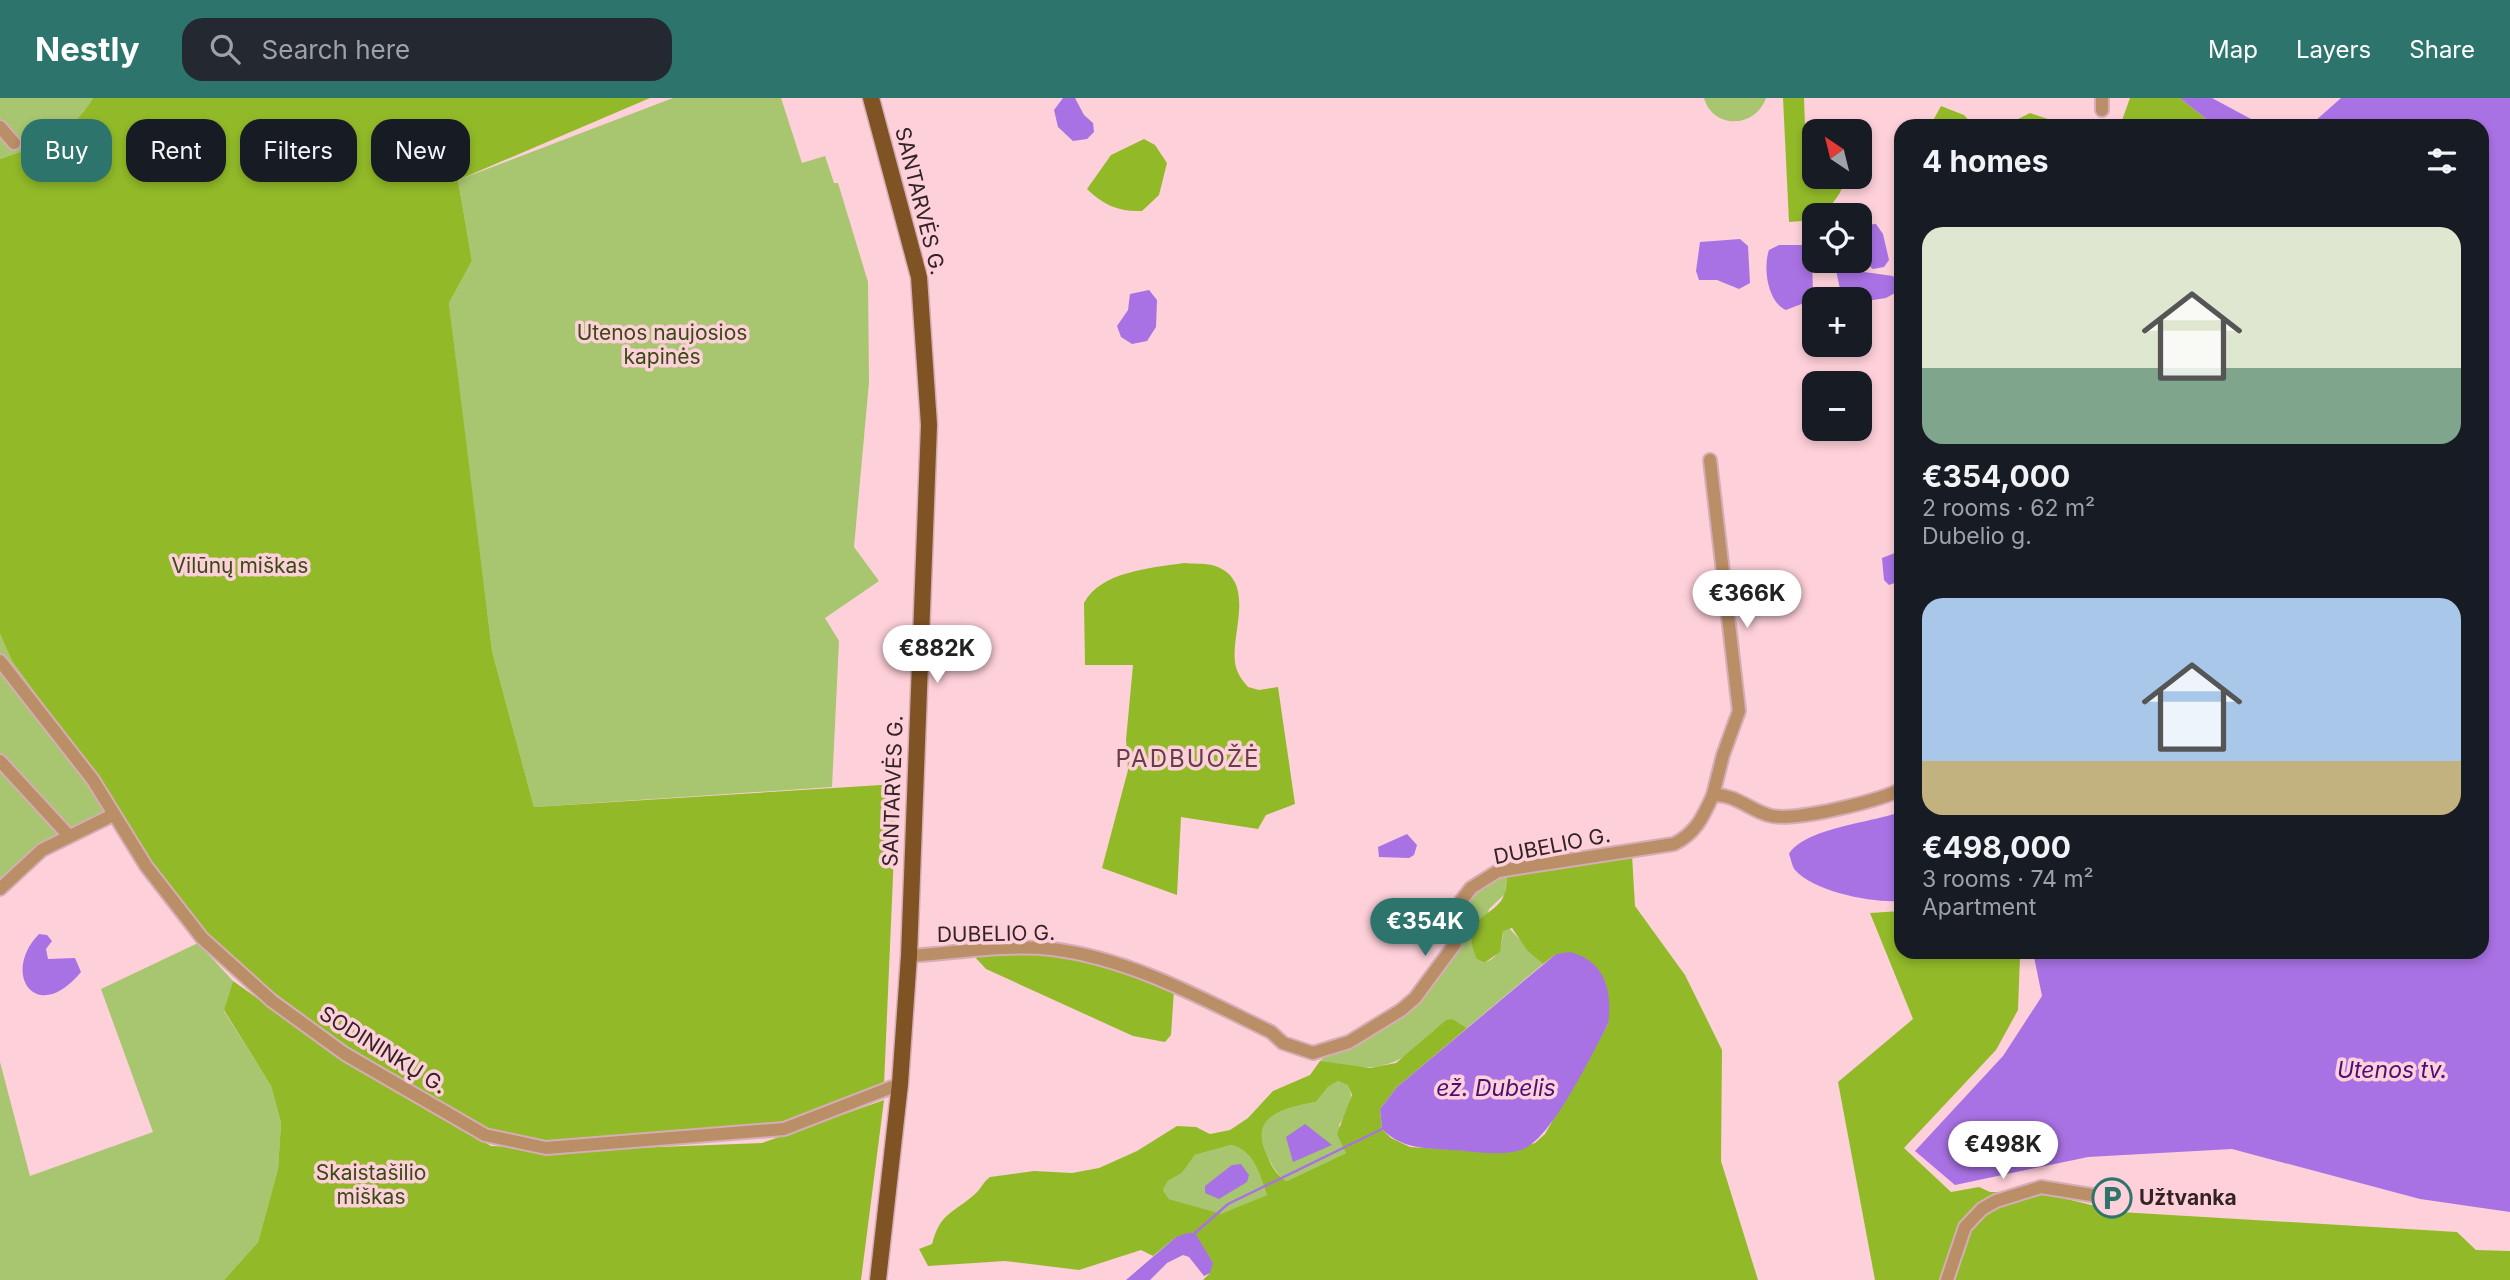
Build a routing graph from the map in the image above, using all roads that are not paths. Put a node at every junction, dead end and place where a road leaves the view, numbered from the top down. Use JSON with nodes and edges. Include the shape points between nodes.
{"nodes":[{"id":1,"x":871,"y":98,"type":"edge"},
{"id":2,"x":0,"y":127,"type":"edge"},
{"id":3,"x":14,"y":143,"type":"dead end"},
{"id":4,"x":1710,"y":460,"type":"dead end"},
{"id":5,"x":0,"y":661,"type":"edge"},
{"id":6,"x":0,"y":761,"type":"edge"},
{"id":7,"x":1894,"y":793,"type":"edge"},
{"id":8,"x":1713,"y":795,"type":"junction"},
{"id":9,"x":113,"y":815,"type":"junction"},
{"id":10,"x":69,"y":836,"type":"junction"},
{"id":11,"x":0,"y":889,"type":"edge"},
{"id":12,"x":909,"y":956,"type":"junction"},
{"id":13,"x":900,"y":1084,"type":"junction"},
{"id":14,"x":2123,"y":1200,"type":"dead end"},
{"id":15,"x":878,"y":1280,"type":"edge"},
{"id":16,"x":1947,"y":1280,"type":"edge"}],
"edges":[{"from":1,"to":12,"type":"main road","name":"SANTARVĖS G.","via":[[919,277],[929,425]]},
{"from":2,"to":3,"type":"street"},
{"from":4,"to":8,"type":"street","name":"DUBELIO G.","via":[[1739,710]]},
{"from":5,"to":9,"type":"street","name":"SODININKŲ G.","via":[[93,780]]},
{"from":6,"to":10,"type":"street"},
{"from":7,"to":8,"type":"street","via":[[1780,816]]},
{"from":8,"to":12,"type":"street","name":"DUBELIO G.","via":[[1699,826],[1674,844],[1498,871],[1471,888],[1461,901],[1455,944],[1415,998],[1374,1029],[1313,1053],[1182,988],[1077,954],[1031,948]]},
{"from":9,"to":10,"type":"street"},
{"from":9,"to":13,"type":"street","name":"SODININKŲ G.","via":[[202,938],[272,1001],[345,1054],[485,1135],[546,1147],[784,1129]]},
{"from":10,"to":11,"type":"street","via":[[42,850]]},
{"from":12,"to":13,"type":"main road","name":"SANTARVĖS G."},
{"from":13,"to":15,"type":"main road","name":"SANTARVĖS G."},
{"from":14,"to":16,"type":"street","via":[[2041,1186],[1996,1201],[1965,1227]]}]}
